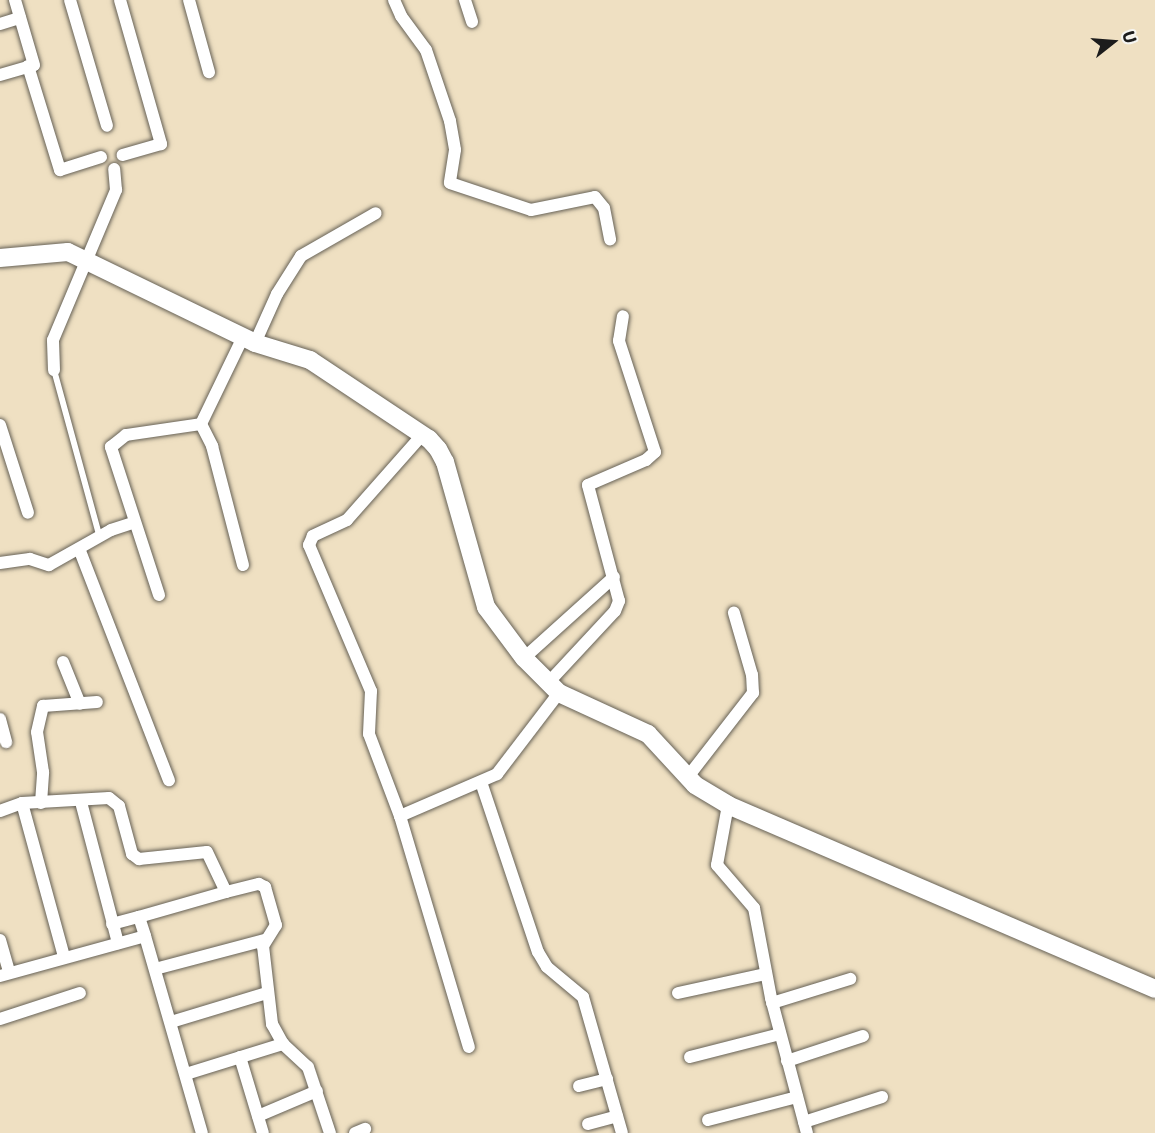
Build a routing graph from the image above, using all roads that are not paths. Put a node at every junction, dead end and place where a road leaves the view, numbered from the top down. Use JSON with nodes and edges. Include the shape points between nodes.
{"nodes":[{"id":1,"x":15,"y":0,"type":"edge"},
{"id":2,"x":70,"y":0,"type":"edge"},
{"id":3,"x":120,"y":0,"type":"edge"},
{"id":4,"x":189,"y":0,"type":"edge"},
{"id":5,"x":394,"y":0,"type":"edge"},
{"id":6,"x":465,"y":0,"type":"edge"},
{"id":7,"x":20,"y":18,"type":"junction"},
{"id":8,"x":472,"y":22,"type":"dead end"},
{"id":9,"x":0,"y":24,"type":"edge"},
{"id":10,"x":28,"y":66,"type":"junction"},
{"id":11,"x":209,"y":72,"type":"dead end"},
{"id":12,"x":0,"y":75,"type":"edge"},
{"id":13,"x":107,"y":126,"type":"dead end"},
{"id":14,"x":123,"y":155,"type":"dead end"},
{"id":15,"x":101,"y":157,"type":"dead end"},
{"id":16,"x":114,"y":169,"type":"dead end"},
{"id":17,"x":376,"y":213,"type":"dead end"},
{"id":18,"x":610,"y":239,"type":"dead end"},
{"id":19,"x":0,"y":258,"type":"edge"},
{"id":20,"x":88,"y":259,"type":"junction"},
{"id":21,"x":623,"y":316,"type":"dead end"},
{"id":22,"x":249,"y":340,"type":"junction"},
{"id":23,"x":54,"y":370,"type":"joint"},
{"id":24,"x":201,"y":424,"type":"junction"},
{"id":25,"x":0,"y":425,"type":"edge"},
{"id":26,"x":423,"y":434,"type":"junction"},
{"id":27,"x":28,"y":513,"type":"dead end"},
{"id":28,"x":133,"y":523,"type":"junction"},
{"id":29,"x":99,"y":534,"type":"dead end"},
{"id":30,"x":80,"y":551,"type":"junction"},
{"id":31,"x":0,"y":564,"type":"edge"},
{"id":32,"x":243,"y":565,"type":"dead end"},
{"id":33,"x":614,"y":576,"type":"junction"},
{"id":34,"x":159,"y":595,"type":"dead end"},
{"id":35,"x":734,"y":613,"type":"dead end"},
{"id":36,"x":524,"y":658,"type":"junction"},
{"id":37,"x":63,"y":662,"type":"dead end"},
{"id":38,"x":553,"y":688,"type":"junction"},
{"id":39,"x":97,"y":702,"type":"dead end"},
{"id":40,"x":80,"y":704,"type":"junction"},
{"id":41,"x":0,"y":718,"type":"edge"},
{"id":42,"x":6,"y":742,"type":"dead end"},
{"id":43,"x":687,"y":778,"type":"junction"},
{"id":44,"x":169,"y":780,"type":"dead end"},
{"id":45,"x":481,"y":782,"type":"junction"},
{"id":46,"x":81,"y":802,"type":"junction"},
{"id":47,"x":22,"y":803,"type":"junction"},
{"id":48,"x":41,"y":803,"type":"junction"},
{"id":49,"x":728,"y":805,"type":"junction"},
{"id":50,"x":0,"y":811,"type":"edge"},
{"id":51,"x":400,"y":816,"type":"junction"},
{"id":52,"x":226,"y":892,"type":"junction"},
{"id":53,"x":139,"y":917,"type":"junction"},
{"id":54,"x":112,"y":924,"type":"junction"},
{"id":55,"x":145,"y":936,"type":"junction"},
{"id":56,"x":0,"y":940,"type":"edge"},
{"id":57,"x":265,"y":940,"type":"junction"},
{"id":58,"x":118,"y":943,"type":"junction"},
{"id":59,"x":64,"y":957,"type":"junction"},
{"id":60,"x":155,"y":969,"type":"junction"},
{"id":61,"x":5,"y":974,"type":"edge"},
{"id":62,"x":766,"y":974,"type":"junction"},
{"id":63,"x":850,"y":979,"type":"dead end"},
{"id":64,"x":1155,"y":989,"type":"edge"},
{"id":65,"x":80,"y":993,"type":"dead end"},
{"id":66,"x":267,"y":993,"type":"junction"},
{"id":67,"x":678,"y":993,"type":"dead end"},
{"id":68,"x":772,"y":1003,"type":"junction"},
{"id":69,"x":0,"y":1019,"type":"edge"},
{"id":70,"x":171,"y":1022,"type":"junction"},
{"id":71,"x":780,"y":1034,"type":"junction"},
{"id":72,"x":863,"y":1036,"type":"dead end"},
{"id":73,"x":284,"y":1044,"type":"junction"},
{"id":74,"x":469,"y":1047,"type":"dead end"},
{"id":75,"x":240,"y":1057,"type":"junction"},
{"id":76,"x":690,"y":1057,"type":"dead end"},
{"id":77,"x":787,"y":1061,"type":"junction"},
{"id":78,"x":186,"y":1074,"type":"junction"},
{"id":79,"x":607,"y":1079,"type":"junction"},
{"id":80,"x":579,"y":1086,"type":"dead end"},
{"id":81,"x":317,"y":1091,"type":"junction"},
{"id":82,"x":882,"y":1096,"type":"dead end"},
{"id":83,"x":797,"y":1097,"type":"junction"},
{"id":84,"x":258,"y":1116,"type":"junction"},
{"id":85,"x":617,"y":1116,"type":"junction"},
{"id":86,"x":708,"y":1120,"type":"dead end"},
{"id":87,"x":588,"y":1124,"type":"dead end"},
{"id":88,"x":805,"y":1127,"type":"edge"},
{"id":89,"x":202,"y":1133,"type":"edge"},
{"id":90,"x":263,"y":1133,"type":"edge"},
{"id":91,"x":330,"y":1133,"type":"edge"},
{"id":92,"x":622,"y":1133,"type":"edge"}],
"edges":[{"from":1,"to":7,"type":"street"},
{"from":2,"to":13,"type":"street"},
{"from":3,"to":14,"type":"street","via":[[161,144]]},
{"from":4,"to":11,"type":"street"},
{"from":5,"to":18,"type":"street","via":[[426,50],[450,121],[454,150],[450,183],[531,210],[595,196],[604,208]]},
{"from":6,"to":8,"type":"street"},
{"from":7,"to":9,"type":"street"},
{"from":7,"to":10,"type":"street","via":[[34,64]]},
{"from":10,"to":12,"type":"street"},
{"from":10,"to":15,"type":"street","via":[[60,170]]},
{"from":16,"to":20,"type":"street","via":[[116,190]]},
{"from":17,"to":22,"type":"street","via":[[301,256]]},
{"from":19,"to":20,"type":"main road","via":[[60,250]]},
{"from":20,"to":22,"type":"main road"},
{"from":20,"to":23,"type":"street","via":[[52,340]]},
{"from":21,"to":33,"type":"street","via":[[619,341],[655,447],[653,456],[646,460],[588,485]]},
{"from":22,"to":24,"type":"street"},
{"from":22,"to":26,"type":"main road","via":[[310,360]]},
{"from":23,"to":29,"type":"lane"},
{"from":24,"to":28,"type":"street","via":[[126,435],[112,443],[111,452]]},
{"from":24,"to":32,"type":"street","via":[[212,446]]},
{"from":25,"to":27,"type":"street"},
{"from":26,"to":36,"type":"main road","via":[[446,462],[486,607]]},
{"from":26,"to":51,"type":"street","via":[[347,520],[309,540],[371,691],[369,734]]},
{"from":28,"to":30,"type":"street","via":[[111,530]]},
{"from":28,"to":34,"type":"street"},
{"from":30,"to":31,"type":"street","via":[[49,565],[30,559]]},
{"from":30,"to":44,"type":"street"},
{"from":33,"to":36,"type":"street"},
{"from":33,"to":38,"type":"street","via":[[618,606]]},
{"from":35,"to":43,"type":"street","via":[[752,675],[753,693]]},
{"from":36,"to":38,"type":"main road"},
{"from":37,"to":40,"type":"street"},
{"from":38,"to":43,"type":"main road","via":[[648,734]]},
{"from":38,"to":45,"type":"street","via":[[503,769]]},
{"from":39,"to":40,"type":"street"},
{"from":40,"to":48,"type":"street","via":[[43,706],[38,732],[43,772]]},
{"from":41,"to":42,"type":"street"},
{"from":43,"to":49,"type":"main road"},
{"from":45,"to":51,"type":"street"},
{"from":45,"to":79,"type":"street","via":[[538,952],[547,967],[583,997]]},
{"from":46,"to":48,"type":"street"},
{"from":46,"to":52,"type":"street","via":[[109,798],[119,806],[132,854],[139,859],[207,852]]},
{"from":46,"to":54,"type":"street"},
{"from":47,"to":48,"type":"street"},
{"from":47,"to":50,"type":"street"},
{"from":47,"to":59,"type":"street"},
{"from":49,"to":62,"type":"street","via":[[717,865],[754,908]]},
{"from":49,"to":64,"type":"main road"},
{"from":51,"to":74,"type":"street"},
{"from":52,"to":53,"type":"street"},
{"from":52,"to":57,"type":"street","via":[[259,884],[265,887],[276,925]]},
{"from":53,"to":54,"type":"street"},
{"from":53,"to":55,"type":"street"},
{"from":54,"to":58,"type":"street"},
{"from":55,"to":58,"type":"street"},
{"from":55,"to":60,"type":"street"},
{"from":56,"to":61,"type":"street"},
{"from":57,"to":60,"type":"street"},
{"from":57,"to":66,"type":"street"},
{"from":58,"to":59,"type":"street"},
{"from":59,"to":61,"type":"street"},
{"from":60,"to":70,"type":"street"},
{"from":62,"to":67,"type":"street"},
{"from":62,"to":68,"type":"street"},
{"from":63,"to":68,"type":"street"},
{"from":65,"to":69,"type":"street"},
{"from":66,"to":70,"type":"street"},
{"from":66,"to":73,"type":"street","via":[[272,1024]]},
{"from":68,"to":71,"type":"street"},
{"from":70,"to":78,"type":"street"},
{"from":71,"to":76,"type":"street"},
{"from":71,"to":77,"type":"street"},
{"from":72,"to":77,"type":"street"},
{"from":73,"to":75,"type":"street"},
{"from":73,"to":81,"type":"street","via":[[308,1067]]},
{"from":75,"to":78,"type":"street"},
{"from":75,"to":84,"type":"street"},
{"from":77,"to":83,"type":"street"},
{"from":78,"to":89,"type":"street"},
{"from":79,"to":80,"type":"street"},
{"from":79,"to":85,"type":"street"},
{"from":81,"to":84,"type":"street"},
{"from":81,"to":91,"type":"street"},
{"from":82,"to":88,"type":"street"},
{"from":83,"to":86,"type":"street"},
{"from":83,"to":88,"type":"street"},
{"from":84,"to":90,"type":"street"},
{"from":85,"to":87,"type":"street"},
{"from":85,"to":92,"type":"street"}]}
